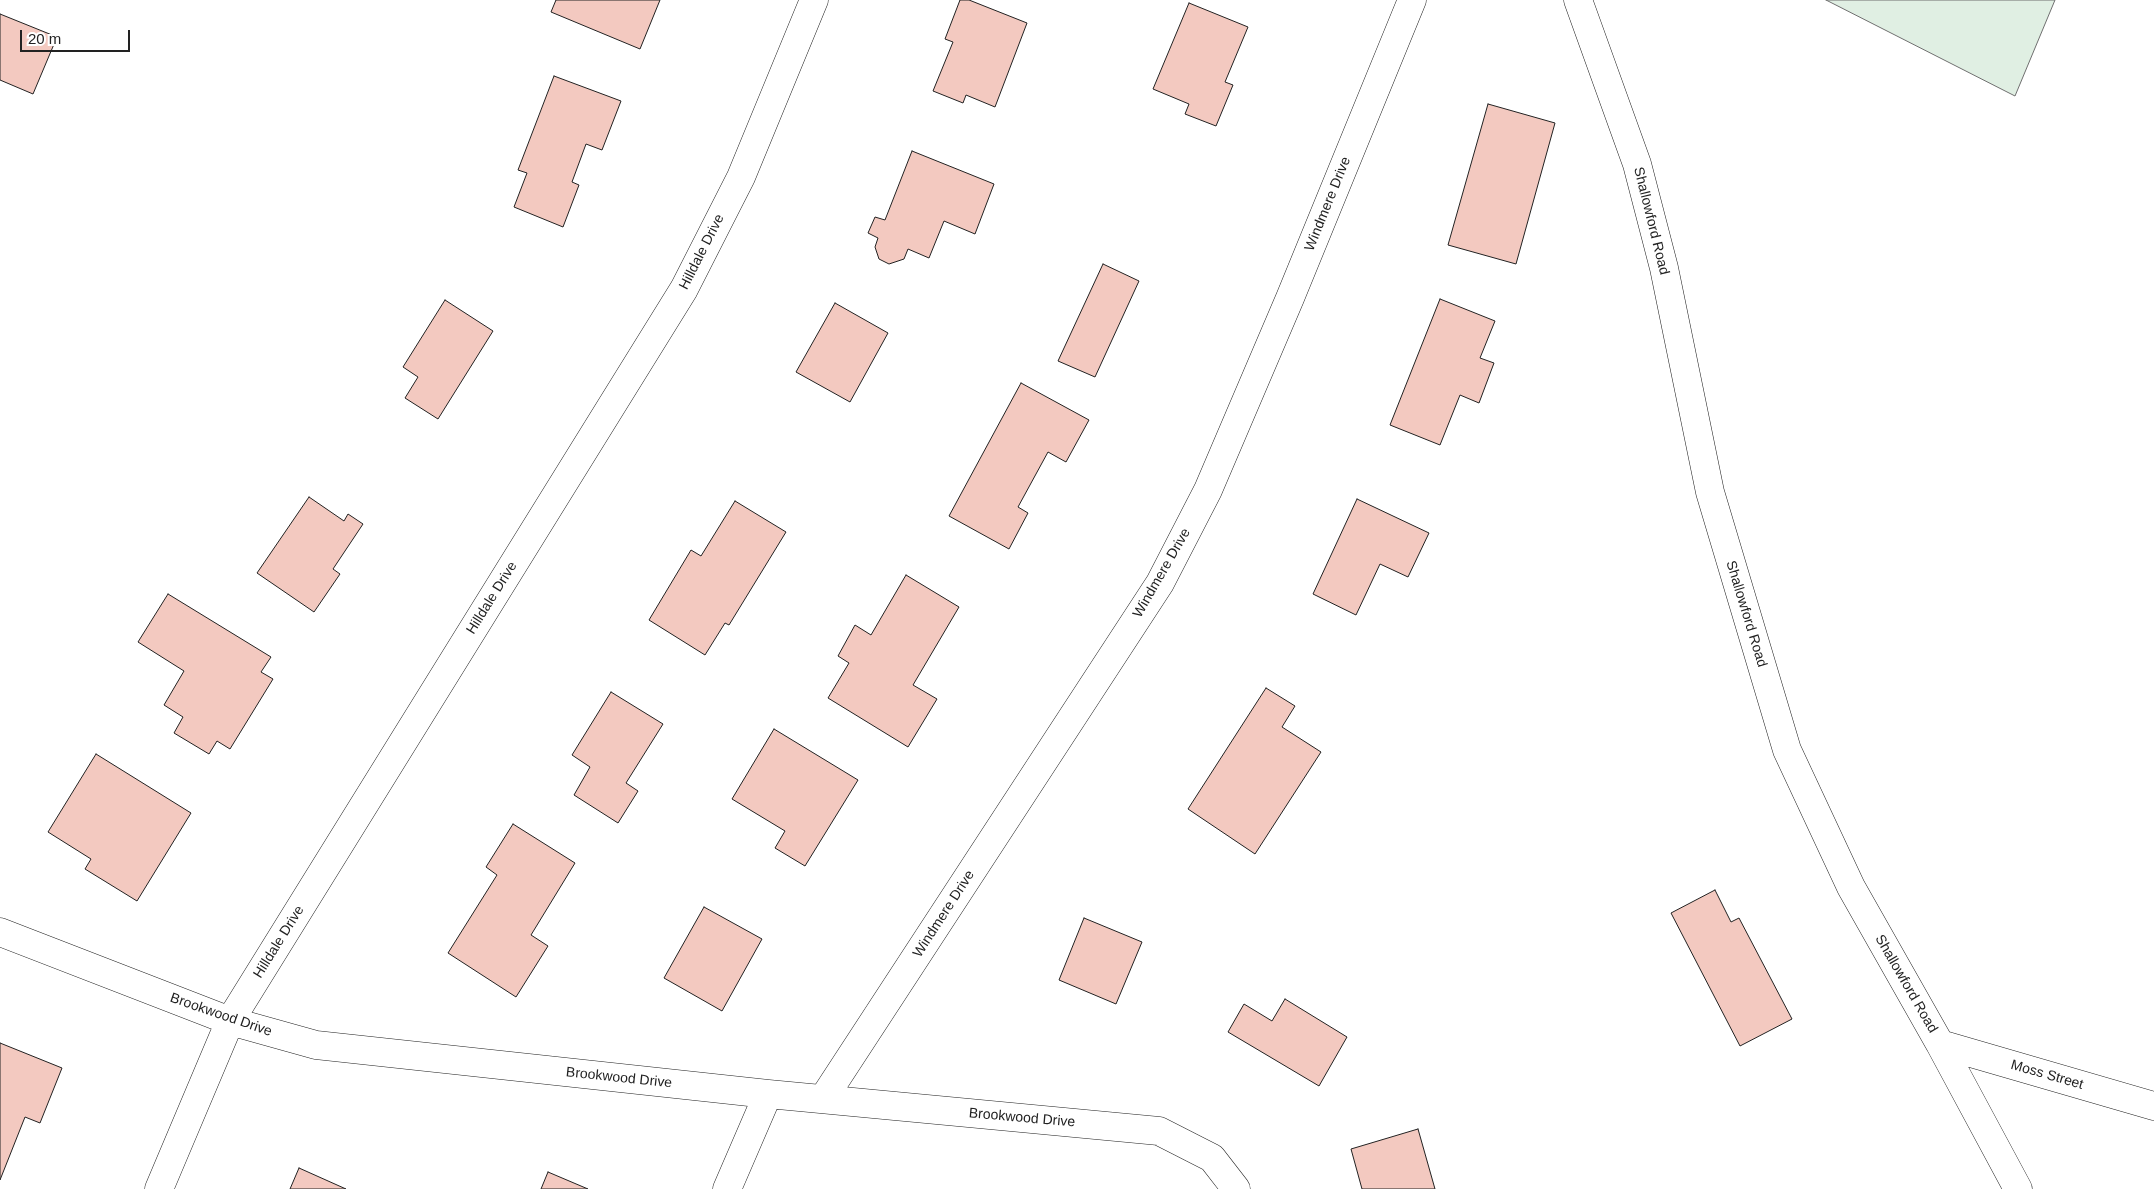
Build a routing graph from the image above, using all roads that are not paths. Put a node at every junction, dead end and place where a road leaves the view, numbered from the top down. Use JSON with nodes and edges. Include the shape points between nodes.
{"nodes":[{"id":1,"x":814,"y":0,"type":"edge"},
{"id":2,"x":1412,"y":0,"type":"edge"},
{"id":3,"x":1578,"y":0,"type":"edge"},
{"id":4,"x":0,"y":932,"type":"edge"},
{"id":5,"x":230,"y":1021,"type":"junction"},
{"id":6,"x":1940,"y":1044,"type":"junction"},
{"id":7,"x":768,"y":1094,"type":"junction"},
{"id":8,"x":823,"y":1099,"type":"junction"},
{"id":9,"x":2154,"y":1106,"type":"edge"},
{"id":10,"x":159,"y":1189,"type":"edge"},
{"id":11,"x":727,"y":1189,"type":"edge"},
{"id":12,"x":1236,"y":1189,"type":"edge"},
{"id":13,"x":2018,"y":1189,"type":"edge"}],
"edges":[{"from":1,"to":5,"type":"street","name":"Hilldale Drive","via":[[741,177],[684,289]]},
{"from":2,"to":8,"type":"street","name":"Windmere Drive","via":[[1212,481],[1160,583]]},
{"from":3,"to":6,"type":"street","name":"Shallowford Road","via":[[1637,164],[1664,268],[1710,492],[1787,750],[1851,887]]},
{"from":4,"to":5,"type":"street","name":"Brookwood Drive"},
{"from":5,"to":7,"type":"street","name":"Brookwood Drive","via":[[316,1045]]},
{"from":5,"to":10,"type":"street","name":"Hilldale Drive"},
{"from":6,"to":9,"type":"street","name":"Moss Street"},
{"from":6,"to":13,"type":"street","name":"Shallowford Road"},
{"from":7,"to":8,"type":"street","name":"Brookwood Drive"},
{"from":7,"to":11,"type":"street"},
{"from":8,"to":12,"type":"street","name":"Brookwood Drive","via":[[1160,1131],[1212,1158]]}]}
